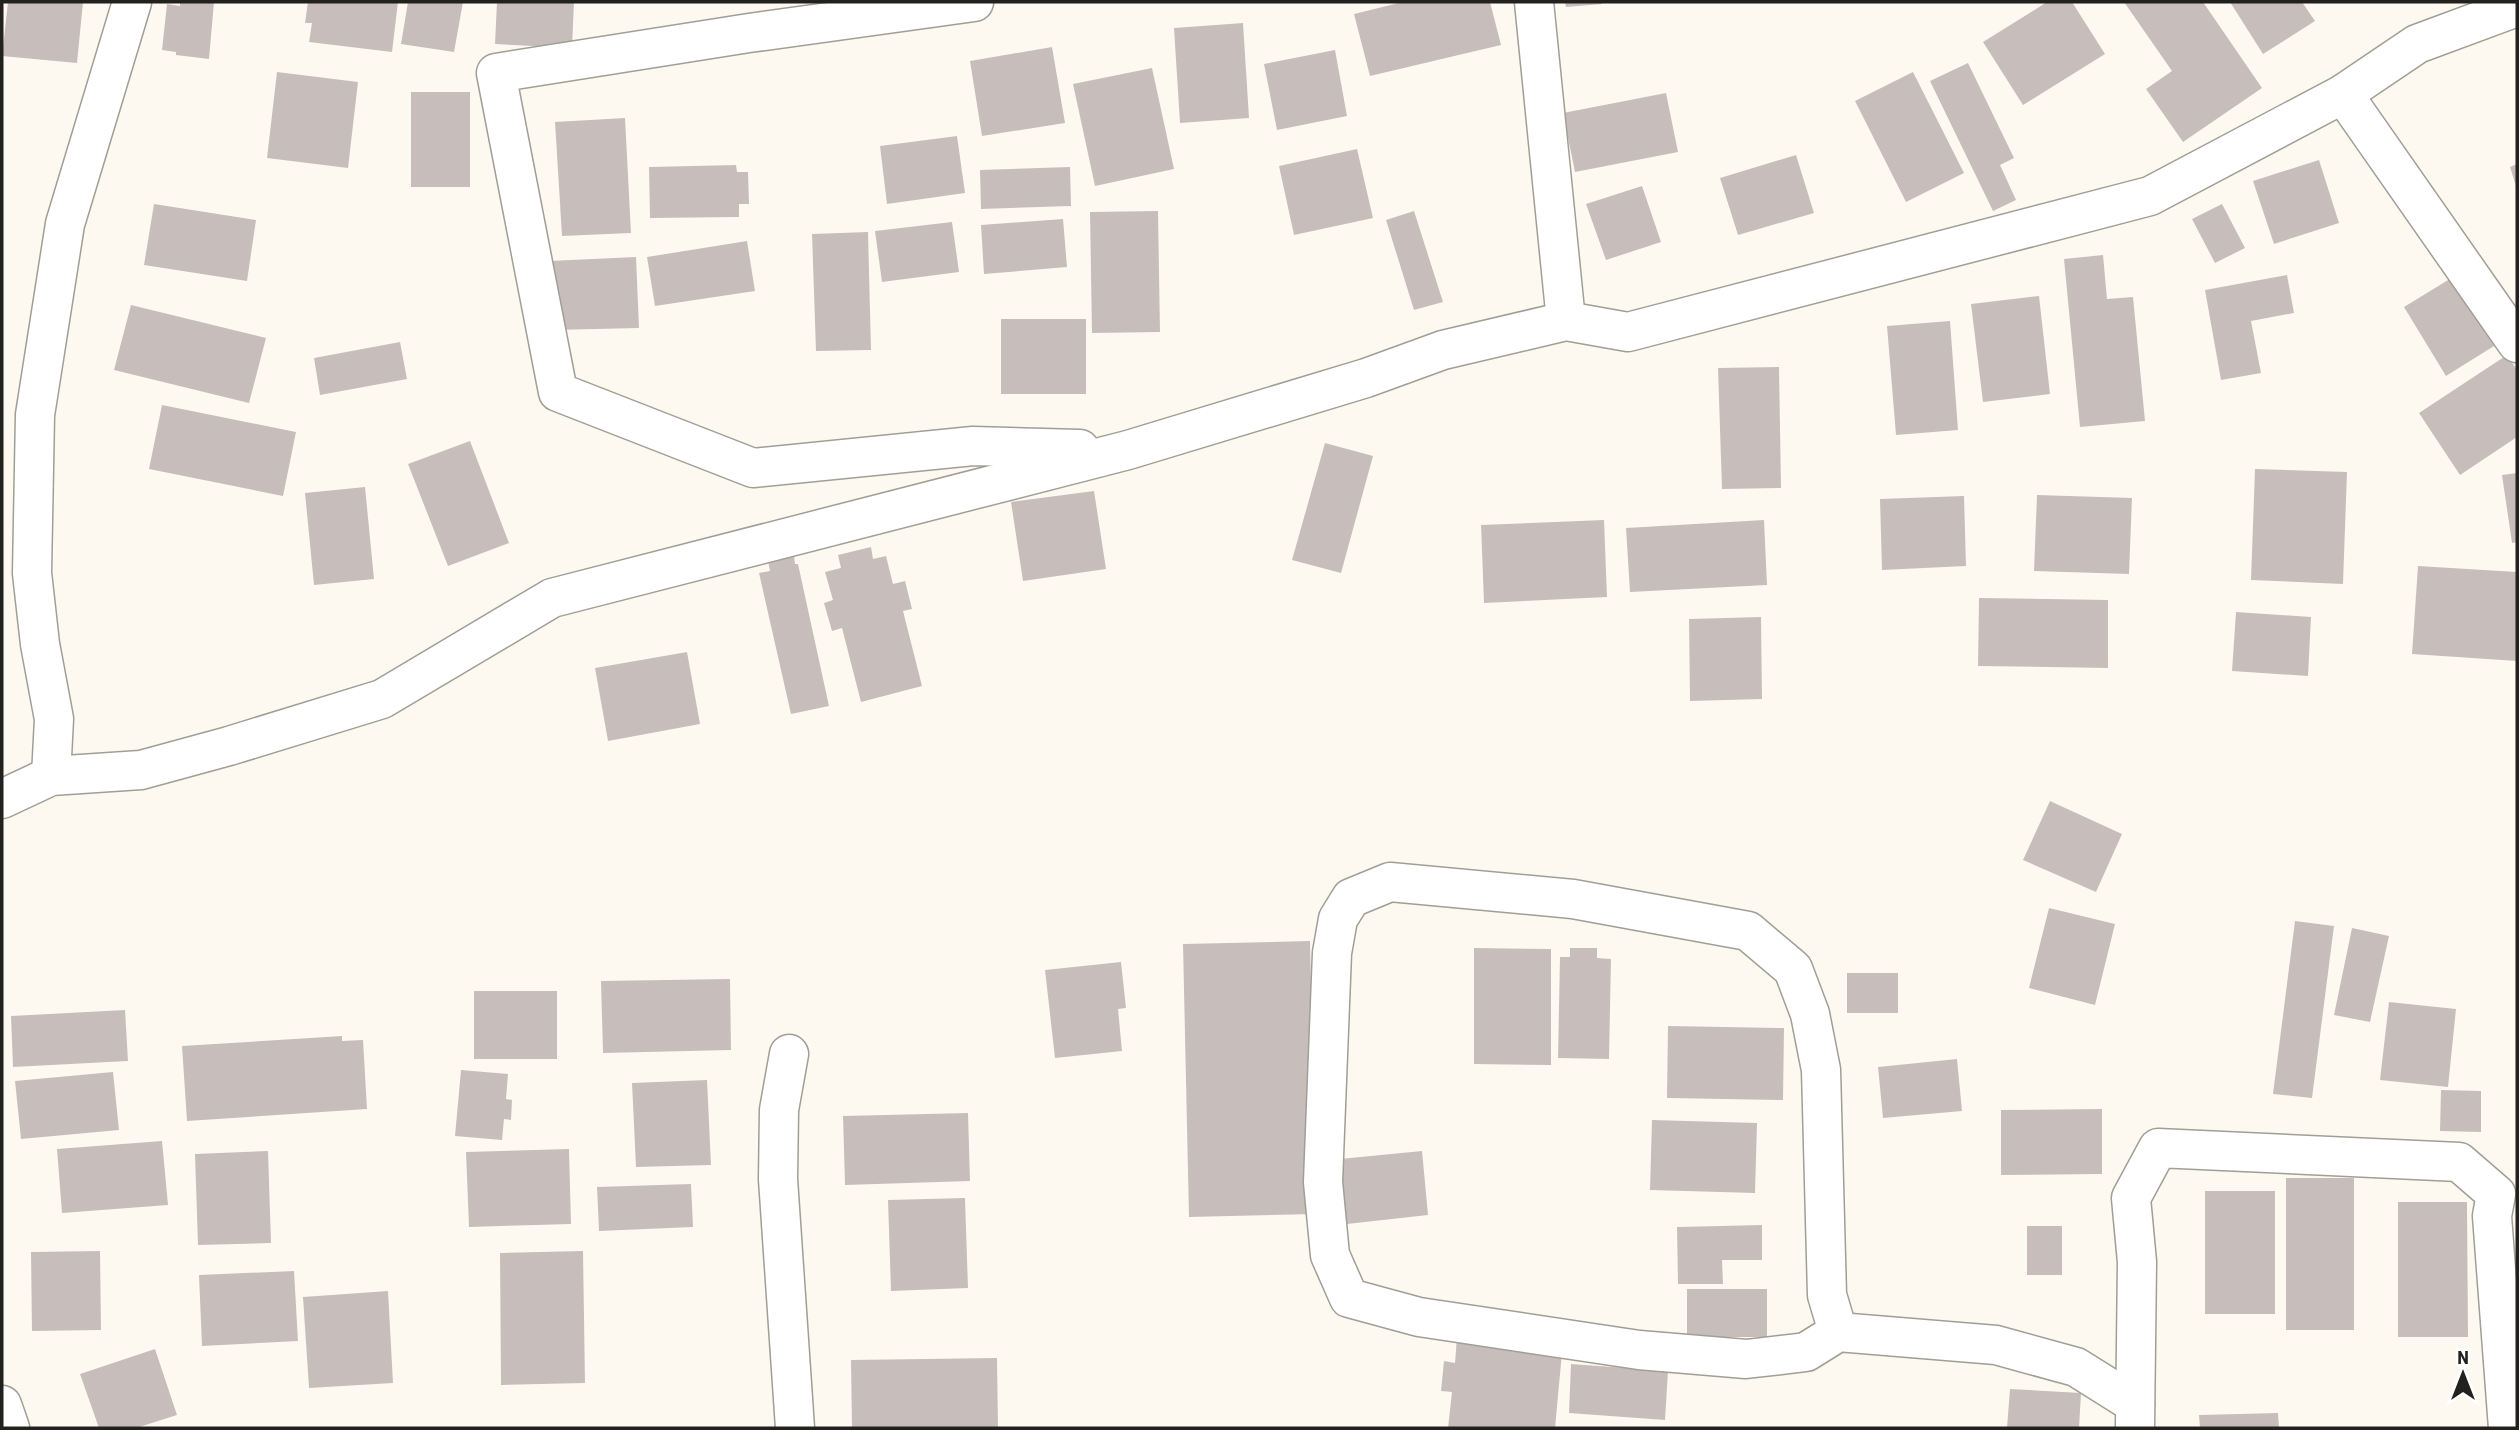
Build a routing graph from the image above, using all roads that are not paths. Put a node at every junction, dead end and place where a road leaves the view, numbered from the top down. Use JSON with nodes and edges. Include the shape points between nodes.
{"nodes":[{"id":1,"x":132,"y":2,"type":"edge"},
{"id":2,"x":974,"y":2,"type":"edge"},
{"id":3,"x":1534,"y":2,"type":"edge"},
{"id":4,"x":2517,"y":7,"type":"edge"},
{"id":5,"x":2343,"y":94,"type":"junction"},
{"id":6,"x":1566,"y":321,"type":"junction"},
{"id":7,"x":2517,"y":343,"type":"edge"},
{"id":8,"x":1128,"y":450,"type":"junction"},
{"id":9,"x":51,"y":776,"type":"junction"},
{"id":10,"x":2,"y":799,"type":"edge"},
{"id":11,"x":789,"y":1054,"type":"dead end"},
{"id":12,"x":2505,"y":1214,"type":"edge"},
{"id":13,"x":1838,"y":1332,"type":"junction"},
{"id":14,"x":2,"y":1405,"type":"edge"},
{"id":15,"x":2135,"y":1416,"type":"edge"},
{"id":16,"x":10,"y":1428,"type":"edge"},
{"id":17,"x":795,"y":1428,"type":"edge"},
{"id":18,"x":2508,"y":1428,"type":"edge"}],
"edges":[{"from":1,"to":9,"type":"street","via":[[65,225],[35,415],[32,573],[54,719]]},
{"from":2,"to":8,"type":"street","via":[[496,73],[558,392],[752,468],[973,446]]},
{"from":3,"to":6,"type":"street"},
{"from":4,"to":5,"type":"street","via":[[2417,44]]},
{"from":5,"to":6,"type":"street","via":[[2150,196],[1628,332]]},
{"from":5,"to":7,"type":"street"},
{"from":6,"to":8,"type":"street","via":[[1443,350]]},
{"from":8,"to":9,"type":"street","via":[[552,598],[382,699],[141,769]]},
{"from":9,"to":10,"type":"street"},
{"from":11,"to":17,"type":"street","via":[[779,1110],[778,1179]]},
{"from":12,"to":15,"type":"street","via":[[2496,1194],[2459,1162],[2158,1148],[2131,1198],[2137,1262]]},
{"from":12,"to":18,"type":"street"},
{"from":13,"to":13,"type":"street","via":[[1806,1352],[1746,1359],[1639,1350],[1419,1317],[1349,1298],[1329,1255],[1323,1182],[1332,953],[1338,919],[1352,898],[1390,882],[1573,899],[1748,931],[1793,969],[1810,1014],[1821,1070],[1827,1295]]},
{"from":13,"to":15,"type":"street","via":[[1996,1345],[2076,1367]]},
{"from":14,"to":16,"type":"street"}]}
